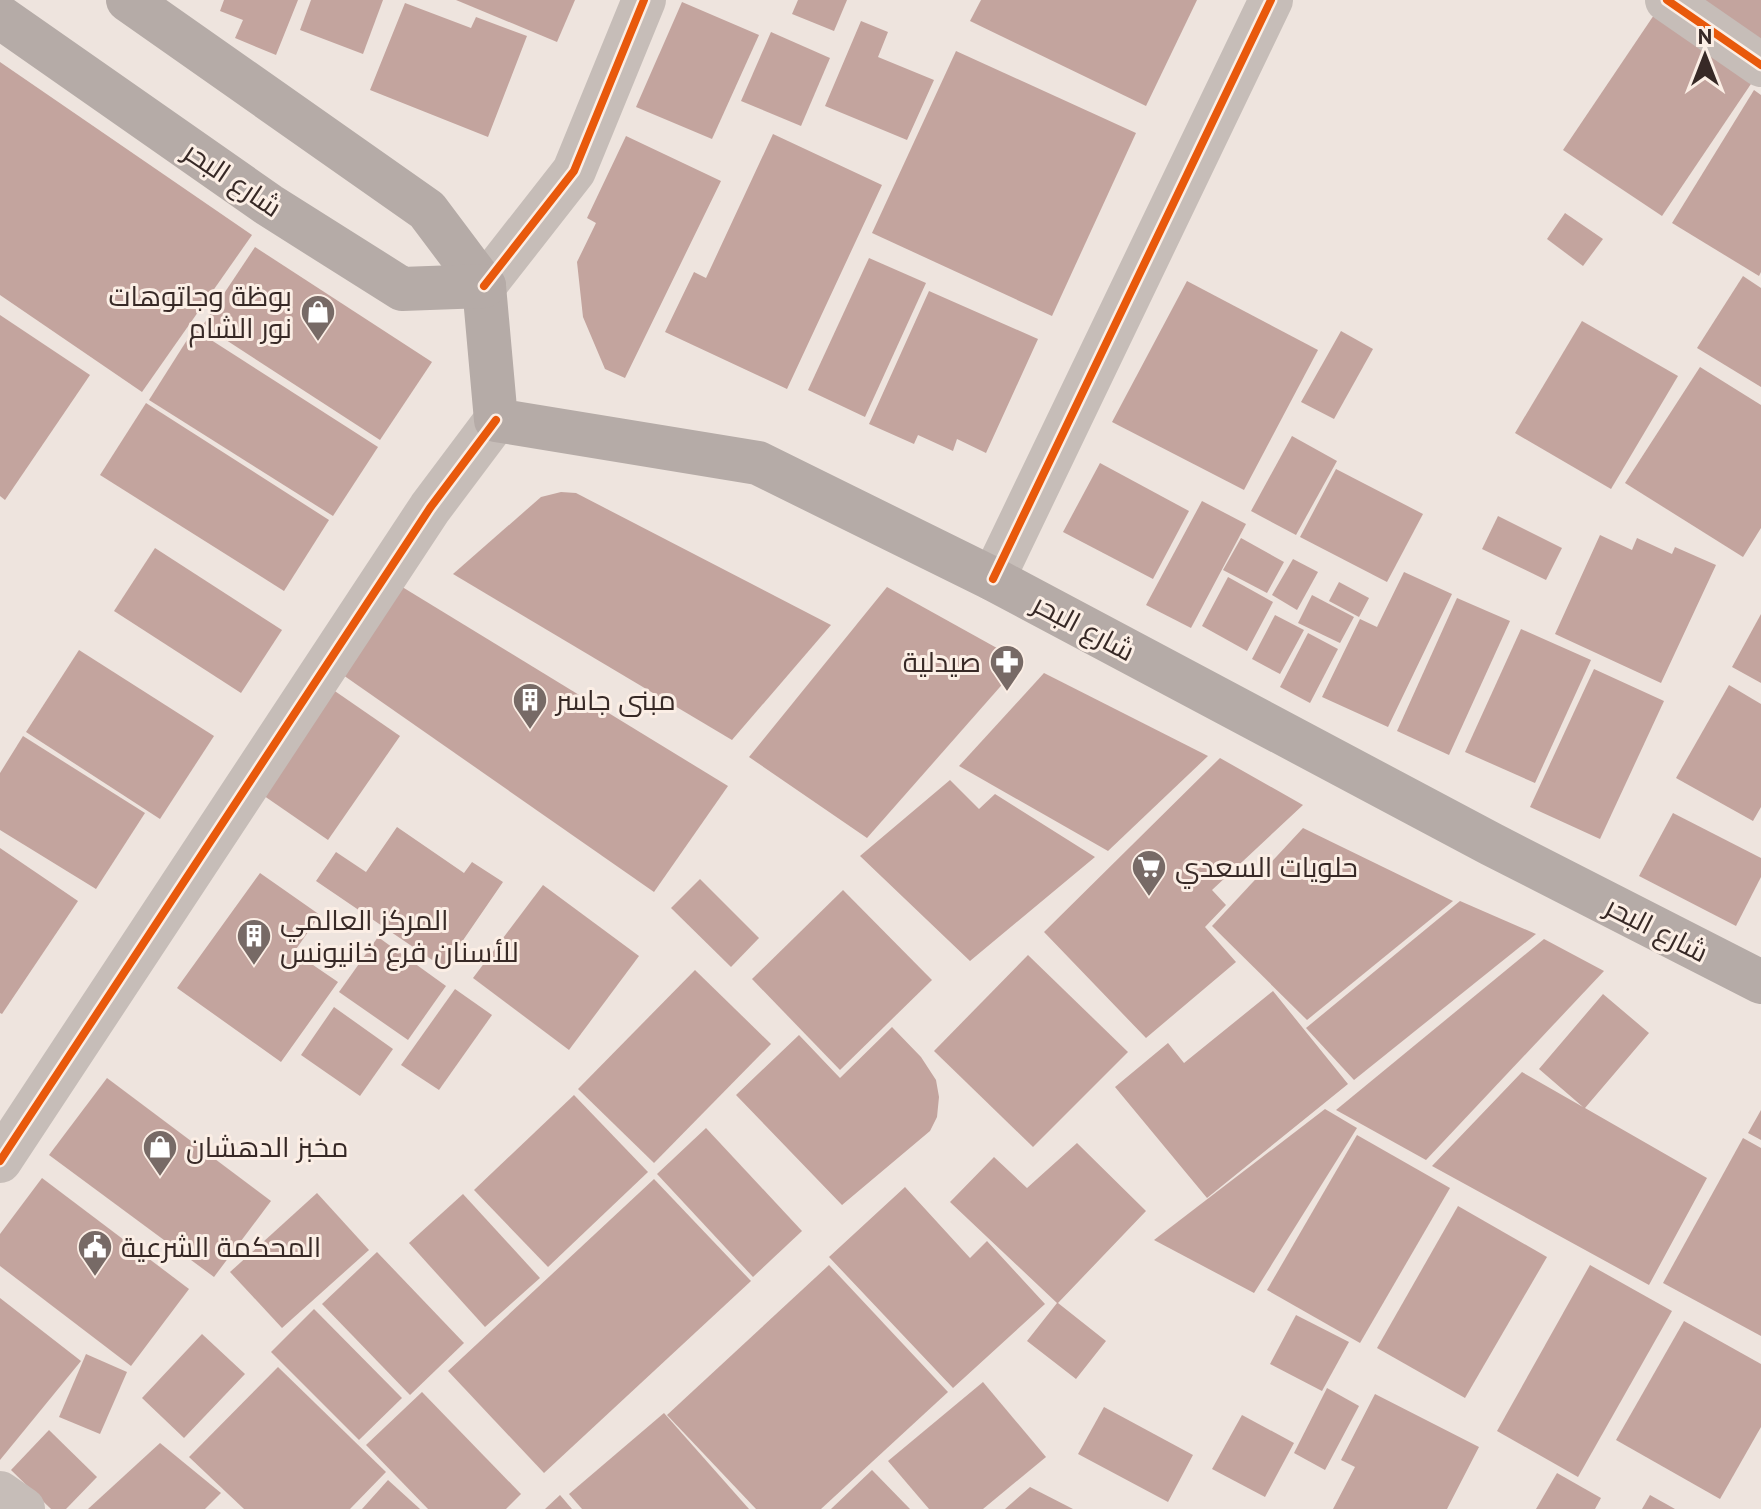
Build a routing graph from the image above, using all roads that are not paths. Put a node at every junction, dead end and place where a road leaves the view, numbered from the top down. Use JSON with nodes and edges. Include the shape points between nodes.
{"nodes":[{"id":1,"x":128,"y":0,"type":"edge"},
{"id":2,"x":644,"y":0,"type":"edge"},
{"id":3,"x":1271,"y":0,"type":"edge"},
{"id":4,"x":1667,"y":0,"type":"edge"},
{"id":5,"x":0,"y":17,"type":"edge"},
{"id":6,"x":1761,"y":65,"type":"edge"},
{"id":7,"x":484,"y":286,"type":"junction"},
{"id":8,"x":496,"y":420,"type":"junction"},
{"id":9,"x":993,"y":579,"type":"junction"},
{"id":10,"x":1761,"y":982,"type":"edge"},
{"id":11,"x":0,"y":1161,"type":"edge"},
{"id":12,"x":0,"y":1493,"type":"edge"},
{"id":13,"x":23,"y":1509,"type":"edge"}],
"edges":[{"from":1,"to":7,"type":"main road","via":[[427,210]]},
{"from":2,"to":7,"type":"street","via":[[574,171]]},
{"from":3,"to":9,"type":"street"},
{"from":4,"to":6,"type":"street"},
{"from":5,"to":7,"type":"main road","name":"شارع البحر","via":[[269,205],[402,289]]},
{"from":7,"to":8,"type":"main road"},
{"from":8,"to":9,"type":"main road","name":"شارع البحر","via":[[758,463]]},
{"from":8,"to":11,"type":"street","via":[[430,508]]},
{"from":9,"to":10,"type":"main road","name":"شارع البحر"},
{"from":12,"to":13,"type":"street"}]}
